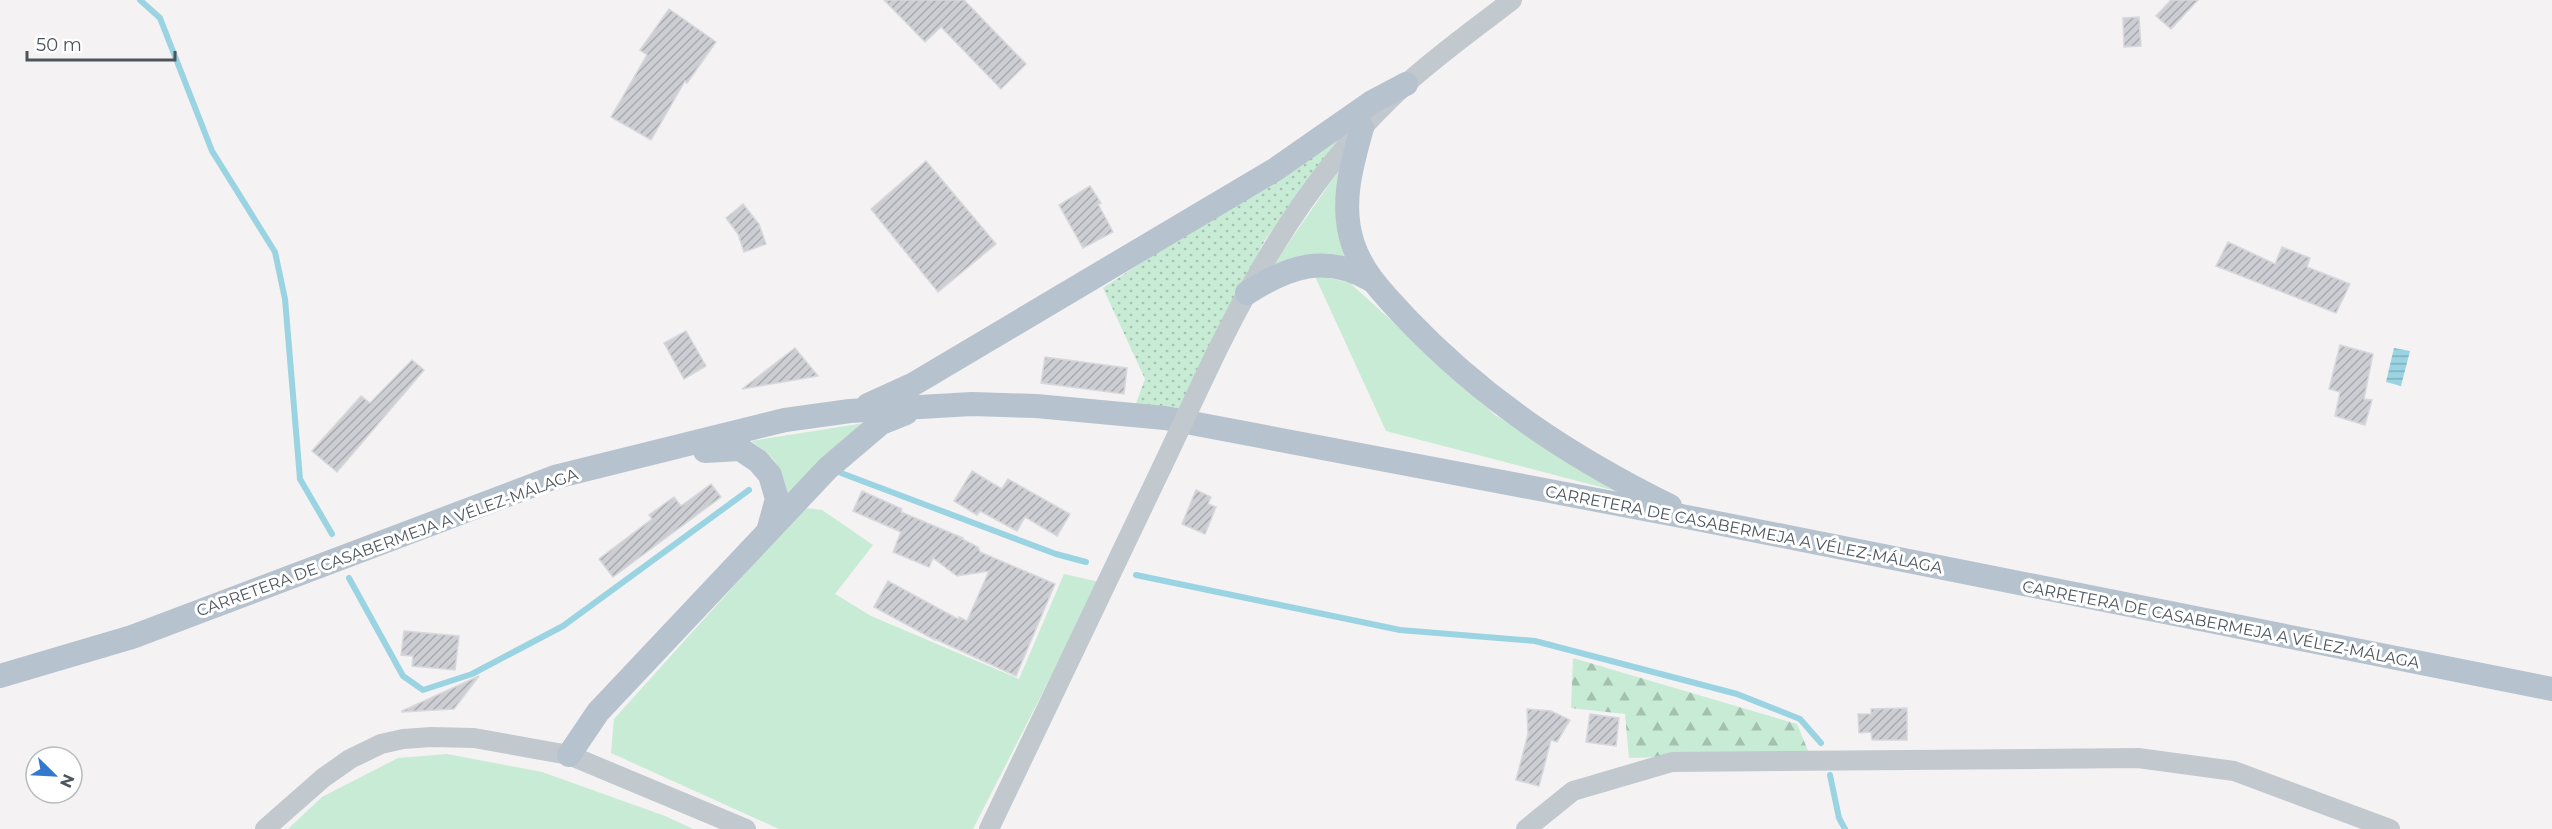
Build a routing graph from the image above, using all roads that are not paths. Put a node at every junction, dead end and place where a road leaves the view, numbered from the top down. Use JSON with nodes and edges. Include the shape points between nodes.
{"nodes":[{"id":1,"x":1512,"y":0,"type":"edge"},
{"id":2,"x":1406,"y":84,"type":"junction"},
{"id":3,"x":1362,"y":128,"type":"junction"},
{"id":4,"x":1371,"y":280,"type":"junction"},
{"id":5,"x":1247,"y":292,"type":"junction"},
{"id":6,"x":931,"y":406,"type":"junction"},
{"id":7,"x":850,"y":411,"type":"junction"},
{"id":8,"x":616,"y":461,"type":"junction"},
{"id":9,"x":1697,"y":519,"type":"junction"},
{"id":10,"x":764,"y":538,"type":"junction"},
{"id":11,"x":0,"y":676,"type":"edge"},
{"id":12,"x":2552,"y":689,"type":"edge"},
{"id":13,"x":569,"y":755,"type":"junction"},
{"id":14,"x":265,"y":829,"type":"edge"},
{"id":15,"x":746,"y":829,"type":"edge"},
{"id":16,"x":989,"y":829,"type":"edge"},
{"id":17,"x":1526,"y":829,"type":"edge"},
{"id":18,"x":2390,"y":829,"type":"edge"}],
"edges":[{"from":1,"to":2,"type":"street"},
{"from":2,"to":3,"type":"street"},
{"from":2,"to":7,"type":"main road","via":[[1372,102],[1276,169],[912,385]]},
{"from":3,"to":4,"type":"main road","via":[[1346,193],[1347,219],[1352,242]]},
{"from":3,"to":5,"type":"street","via":[[1300,205]]},
{"from":4,"to":5,"type":"main road","via":[[1338,266],[1307,266],[1277,274]]},
{"from":4,"to":9,"type":"main road","via":[[1428,341],[1494,400],[1567,451]]},
{"from":5,"to":16,"type":"street","bridge":true},
{"from":6,"to":7,"type":"main road"},
{"from":6,"to":9,"type":"main road","name":"CARRETERA DE CASABERMEJA A VÉLEZ-MÁLAGA","via":[[1036,406],[1165,418]]},
{"from":6,"to":10,"type":"main road","via":[[881,423],[828,468]]},
{"from":7,"to":8,"type":"main road","name":"CARRETERA DE CASABERMEJA A VÉLEZ-MÁLAGA","via":[[784,420]]},
{"from":8,"to":10,"type":"main road","via":[[665,459],[716,449],[740,450],[758,461],[770,475],[777,499]]},
{"from":8,"to":11,"type":"main road","name":"CARRETERA DE CASABERMEJA A VÉLEZ-MÁLAGA","via":[[555,477],[132,637]]},
{"from":9,"to":12,"type":"main road","name":"CARRETERA DE CASABERMEJA A VÉLEZ-MÁLAGA"},
{"from":10,"to":13,"type":"main road","via":[[598,712]]},
{"from":13,"to":14,"type":"street","via":[[474,738],[392,741],[350,759]]},
{"from":13,"to":15,"type":"street"},
{"from":17,"to":18,"type":"street","via":[[1573,791],[1672,762],[2138,758],[2234,771]]}]}
